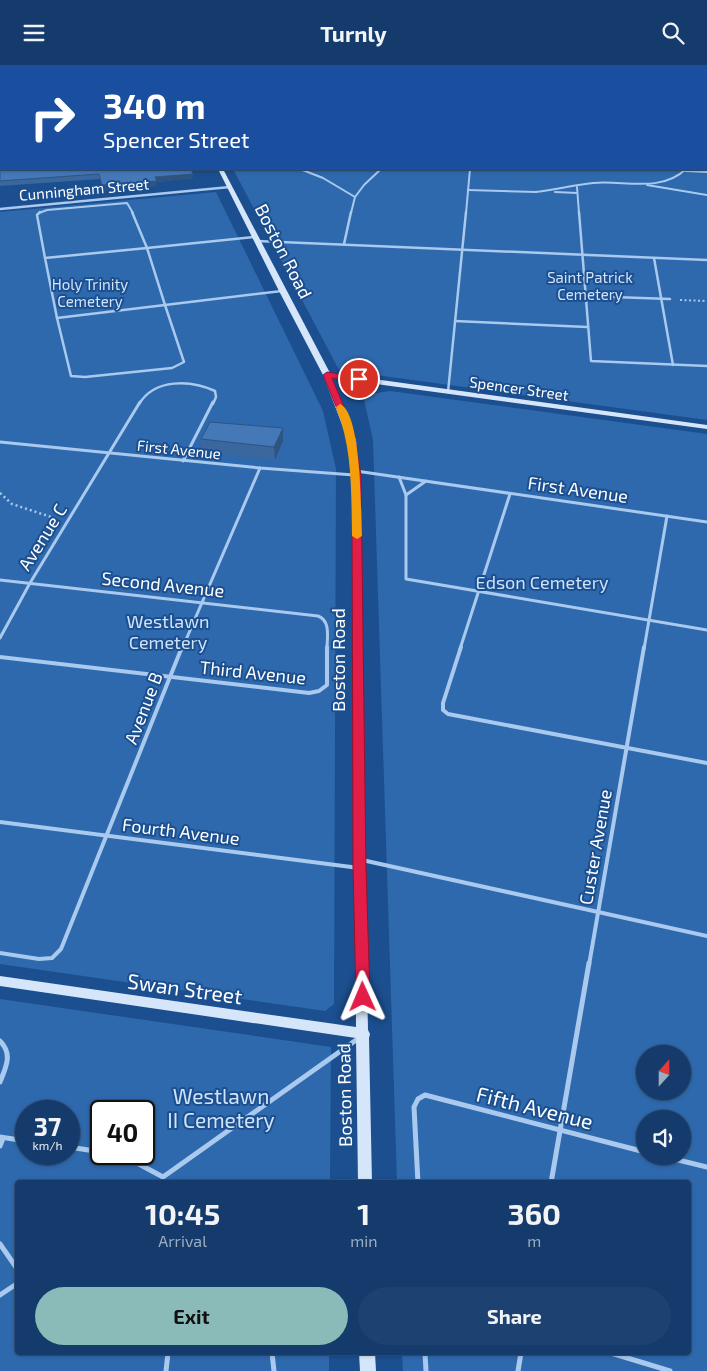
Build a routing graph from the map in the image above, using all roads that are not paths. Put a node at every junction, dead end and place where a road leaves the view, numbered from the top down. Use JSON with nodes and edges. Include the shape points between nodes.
{"nodes":[{"id":1,"x":221,"y":170,"type":"edge"},
{"id":2,"x":303,"y":170,"type":"edge"},
{"id":3,"x":380,"y":170,"type":"edge"},
{"id":4,"x":470,"y":170,"type":"edge"},
{"id":5,"x":686,"y":170,"type":"edge"},
{"id":6,"x":707,"y":172,"type":"edge"},
{"id":7,"x":639,"y":184,"type":"junction"},
{"id":8,"x":230,"y":187,"type":"junction"},
{"id":9,"x":576,"y":187,"type":"junction"},
{"id":10,"x":468,"y":189,"type":"junction"},
{"id":11,"x":535,"y":191,"type":"junction"},
{"id":12,"x":577,"y":193,"type":"junction"},
{"id":13,"x":707,"y":195,"type":"edge"},
{"id":14,"x":355,"y":197,"type":"junction"},
{"id":15,"x":0,"y":209,"type":"edge"},
{"id":16,"x":256,"y":239,"type":"junction"},
{"id":17,"x":344,"y":244,"type":"junction"},
{"id":18,"x":147,"y":248,"type":"junction"},
{"id":19,"x":462,"y":249,"type":"junction"},
{"id":20,"x":582,"y":254,"type":"junction"},
{"id":21,"x":45,"y":258,"type":"junction"},
{"id":22,"x":654,"y":258,"type":"junction"},
{"id":23,"x":707,"y":260,"type":"edge"},
{"id":24,"x":282,"y":291,"type":"junction"},
{"id":25,"x":585,"y":297,"type":"junction"},
{"id":26,"x":661,"y":299,"type":"junction"},
{"id":27,"x":670,"y":299,"type":"road end"},
{"id":28,"x":164,"y":306,"type":"junction"},
{"id":29,"x":57,"y":318,"type":"junction"},
{"id":30,"x":455,"y":321,"type":"junction"},
{"id":31,"x":587,"y":327,"type":"junction"},
{"id":32,"x":673,"y":365,"type":"junction"},
{"id":33,"x":707,"y":367,"type":"edge"},
{"id":34,"x":327,"y":375,"type":"junction"},
{"id":35,"x":448,"y":392,"type":"junction"},
{"id":36,"x":707,"y":427,"type":"edge"},
{"id":37,"x":0,"y":442,"type":"edge"},
{"id":38,"x":110,"y":453,"type":"junction"},
{"id":39,"x":183,"y":461,"type":"junction"},
{"id":40,"x":260,"y":468,"type":"junction"},
{"id":41,"x":356,"y":473,"type":"junction"},
{"id":42,"x":399,"y":477,"type":"junction"},
{"id":43,"x":426,"y":481,"type":"junction"},
{"id":44,"x":510,"y":494,"type":"junction"},
{"id":45,"x":406,"y":495,"type":"junction"},
{"id":46,"x":667,"y":516,"type":"junction"},
{"id":47,"x":707,"y":522,"type":"edge"},
{"id":48,"x":0,"y":580,"type":"edge"},
{"id":49,"x":30,"y":583,"type":"junction"},
{"id":50,"x":480,"y":591,"type":"junction"},
{"id":51,"x":202,"y":602,"type":"junction"},
{"id":52,"x":648,"y":620,"type":"junction"},
{"id":53,"x":707,"y":630,"type":"edge"},
{"id":54,"x":0,"y":637,"type":"edge"},
{"id":55,"x":0,"y":657,"type":"edge"},
{"id":56,"x":170,"y":676,"type":"junction"},
{"id":57,"x":324,"y":689,"type":"joint"},
{"id":58,"x":628,"y":747,"type":"junction"},
{"id":59,"x":707,"y":763,"type":"edge"},
{"id":60,"x":0,"y":822,"type":"edge"},
{"id":61,"x":108,"y":836,"type":"junction"},
{"id":62,"x":360,"y":863,"type":"junction"},
{"id":63,"x":598,"y":911,"type":"junction"},
{"id":64,"x":707,"y":936,"type":"edge"},
{"id":65,"x":0,"y":953,"type":"edge"},
{"id":66,"x":0,"y":981,"type":"edge"},
{"id":67,"x":364,"y":1034,"type":"junction"},
{"id":68,"x":0,"y":1041,"type":"edge"},
{"id":69,"x":0,"y":1082,"type":"edge"},
{"id":70,"x":560,"y":1131,"type":"junction"},
{"id":71,"x":1,"y":1138,"type":"edge"},
{"id":72,"x":15,"y":1140,"type":"edge"},
{"id":73,"x":0,"y":1146,"type":"edge"},
{"id":74,"x":636,"y":1150,"type":"edge"},
{"id":75,"x":691,"y":1163,"type":"edge"},
{"id":76,"x":144,"y":1165,"type":"edge"},
{"id":77,"x":707,"y":1167,"type":"edge"},
{"id":78,"x":164,"y":1180,"type":"edge"},
{"id":79,"x":366,"y":1180,"type":"edge"},
{"id":80,"x":418,"y":1180,"type":"edge"},
{"id":81,"x":552,"y":1180,"type":"edge"},
{"id":82,"x":0,"y":1244,"type":"edge"},
{"id":83,"x":15,"y":1266,"type":"edge"},
{"id":84,"x":15,"y":1285,"type":"edge"},
{"id":85,"x":0,"y":1295,"type":"edge"},
{"id":86,"x":168,"y":1355,"type":"edge"},
{"id":87,"x":272,"y":1355,"type":"edge"},
{"id":88,"x":368,"y":1355,"type":"edge"},
{"id":89,"x":425,"y":1355,"type":"edge"},
{"id":90,"x":521,"y":1355,"type":"edge"},
{"id":91,"x":618,"y":1355,"type":"edge"},
{"id":92,"x":166,"y":1371,"type":"edge"},
{"id":93,"x":274,"y":1371,"type":"edge"},
{"id":94,"x":368,"y":1371,"type":"edge"},
{"id":95,"x":426,"y":1371,"type":"edge"},
{"id":96,"x":518,"y":1371,"type":"edge"},
{"id":97,"x":670,"y":1371,"type":"edge"}],
"edges":[{"from":1,"to":8,"type":"street","name":"Boston Road"},
{"from":2,"to":14,"type":"lane"},
{"from":3,"to":14,"type":"lane"},
{"from":4,"to":10,"type":"lane"},
{"from":5,"to":6,"type":"lane"},
{"from":5,"to":7,"type":"lane","via":[[665,181]]},
{"from":7,"to":9,"type":"lane","via":[[601,183]]},
{"from":7,"to":13,"type":"lane"},
{"from":8,"to":15,"type":"street","name":"Cunningham Street"},
{"from":8,"to":16,"type":"street","name":"Boston Road"},
{"from":9,"to":11,"type":"lane"},
{"from":9,"to":12,"type":"lane"},
{"from":10,"to":11,"type":"lane"},
{"from":10,"to":19,"type":"lane"},
{"from":11,"to":12,"type":"lane"},
{"from":12,"to":20,"type":"lane"},
{"from":14,"to":17,"type":"lane"},
{"from":16,"to":17,"type":"lane"},
{"from":16,"to":18,"type":"lane"},
{"from":16,"to":24,"type":"street","name":"Boston Road"},
{"from":17,"to":19,"type":"lane"},
{"from":18,"to":21,"type":"lane"},
{"from":18,"to":21,"type":"lane","via":[[127,203],[47,210],[37,215]]},
{"from":18,"to":28,"type":"lane"},
{"from":19,"to":20,"type":"lane"},
{"from":19,"to":30,"type":"lane"},
{"from":20,"to":22,"type":"lane"},
{"from":20,"to":25,"type":"lane"},
{"from":21,"to":29,"type":"lane"},
{"from":22,"to":23,"type":"lane"},
{"from":22,"to":26,"type":"lane"},
{"from":24,"to":28,"type":"lane"},
{"from":24,"to":34,"type":"street","name":"Boston Road"},
{"from":25,"to":26,"type":"lane"},
{"from":25,"to":31,"type":"lane"},
{"from":26,"to":27,"type":"lane"},
{"from":26,"to":32,"type":"lane"},
{"from":28,"to":29,"type":"lane"},
{"from":28,"to":29,"type":"lane","via":[[184,363],[172,368],[71,376]]},
{"from":30,"to":31,"type":"lane"},
{"from":30,"to":35,"type":"lane"},
{"from":31,"to":32,"type":"lane","via":[[592,361]]},
{"from":32,"to":33,"type":"lane"},
{"from":34,"to":35,"type":"street","name":"Spencer Street"},
{"from":34,"to":41,"type":"street","name":"Boston Road","via":[[349,428]]},
{"from":35,"to":36,"type":"street","name":"Spencer Street"},
{"from":37,"to":38,"type":"lane","name":"First Avenue"},
{"from":38,"to":39,"type":"lane","name":"First Avenue"},
{"from":38,"to":39,"type":"lane","via":[[150,390],[175,384],[209,387],[215,391],[216,397]]},
{"from":38,"to":49,"type":"lane","name":"Avenue C"},
{"from":39,"to":40,"type":"lane","name":"First Avenue"},
{"from":40,"to":41,"type":"lane","name":"First Avenue"},
{"from":40,"to":51,"type":"lane","name":"Avenue B"},
{"from":41,"to":42,"type":"lane","name":"First Avenue"},
{"from":41,"to":62,"type":"street","name":"Boston Road"},
{"from":42,"to":43,"type":"lane","name":"First Avenue"},
{"from":42,"to":45,"type":"lane"},
{"from":43,"to":44,"type":"lane","name":"First Avenue"},
{"from":43,"to":45,"type":"lane"},
{"from":44,"to":46,"type":"lane","name":"First Avenue"},
{"from":44,"to":50,"type":"lane"},
{"from":45,"to":50,"type":"lane","via":[[406,579]]},
{"from":46,"to":47,"type":"lane","name":"First Avenue"},
{"from":46,"to":52,"type":"lane","name":"Custer Avenue"},
{"from":48,"to":49,"type":"lane","name":"Second Avenue"},
{"from":49,"to":51,"type":"lane","name":"Second Avenue"},
{"from":49,"to":54,"type":"lane","name":"Avenue C"},
{"from":50,"to":52,"type":"lane"},
{"from":50,"to":58,"type":"lane","via":[[443,703],[444,710],[448,714]]},
{"from":51,"to":56,"type":"lane","name":"Avenue B"},
{"from":51,"to":57,"type":"lane","name":"Second Avenue","via":[[323,618],[327,624],[327,685]]},
{"from":52,"to":53,"type":"lane"},
{"from":52,"to":58,"type":"lane","name":"Custer Avenue"},
{"from":55,"to":56,"type":"lane","name":"Third Avenue"},
{"from":56,"to":57,"type":"lane","name":"Third Avenue","via":[[302,693]]},
{"from":56,"to":61,"type":"lane","name":"Avenue B"},
{"from":58,"to":59,"type":"lane"},
{"from":58,"to":63,"type":"lane","name":"Custer Avenue"},
{"from":60,"to":61,"type":"lane","name":"Fourth Avenue"},
{"from":61,"to":62,"type":"lane","name":"Fourth Avenue"},
{"from":61,"to":65,"type":"lane","name":"Avenue B","via":[[60,949],[52,958]]},
{"from":62,"to":63,"type":"lane","name":"Fourth Avenue"},
{"from":62,"to":67,"type":"street","name":"Boston Road"},
{"from":63,"to":64,"type":"lane","name":"Fourth Avenue"},
{"from":63,"to":70,"type":"lane","name":"Custer Avenue"},
{"from":66,"to":67,"type":"street","name":"Swan Street"},
{"from":67,"to":78,"type":"lane"},
{"from":67,"to":79,"type":"street","name":"Boston Road"},
{"from":68,"to":69,"type":"lane","via":[[10,1057]]},
{"from":70,"to":74,"type":"lane","name":"Fifth Avenue"},
{"from":70,"to":80,"type":"lane","name":"Fifth Avenue","via":[[426,1095],[418,1099],[414,1107]]},
{"from":70,"to":81,"type":"lane","name":"Custer Avenue"},
{"from":71,"to":72,"type":"lane"},
{"from":71,"to":73,"type":"lane"},
{"from":75,"to":77,"type":"lane"},
{"from":76,"to":78,"type":"lane"},
{"from":82,"to":83,"type":"lane"},
{"from":84,"to":85,"type":"lane"},
{"from":86,"to":92,"type":"lane"},
{"from":87,"to":93,"type":"lane"},
{"from":88,"to":94,"type":"street"},
{"from":89,"to":95,"type":"lane"},
{"from":90,"to":96,"type":"lane"},
{"from":91,"to":97,"type":"lane"}]}
